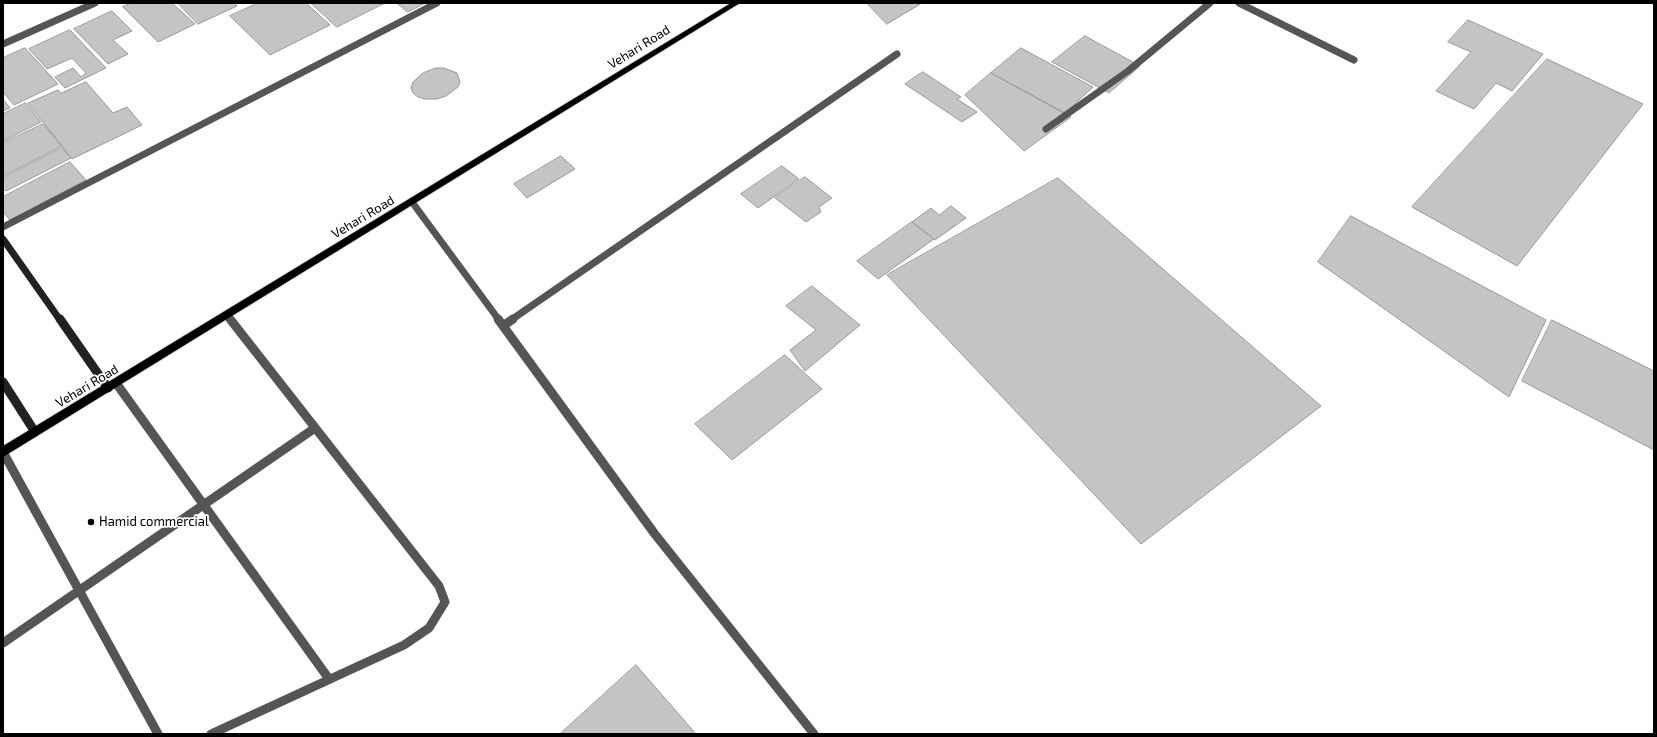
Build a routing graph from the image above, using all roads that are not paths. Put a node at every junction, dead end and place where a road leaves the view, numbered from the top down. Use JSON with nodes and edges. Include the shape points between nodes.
{"nodes":[{"id":1,"x":95,"y":3,"type":"edge"},
{"id":2,"x":437,"y":3,"type":"edge"},
{"id":3,"x":736,"y":3,"type":"edge"},
{"id":4,"x":1210,"y":3,"type":"edge"},
{"id":5,"x":1239,"y":3,"type":"edge"},
{"id":6,"x":86,"y":5,"type":"edge"},
{"id":7,"x":3,"y":44,"type":"edge"},
{"id":8,"x":897,"y":54,"type":"dead end"},
{"id":9,"x":1354,"y":60,"type":"dead end"},
{"id":10,"x":1046,"y":128,"type":"dead end"},
{"id":11,"x":412,"y":202,"type":"junction"},
{"id":12,"x":3,"y":227,"type":"edge"},
{"id":13,"x":3,"y":239,"type":"edge"},
{"id":14,"x":227,"y":315,"type":"junction"},
{"id":15,"x":503,"y":326,"type":"junction"},
{"id":16,"x":3,"y":382,"type":"edge"},
{"id":17,"x":112,"y":386,"type":"junction"},
{"id":18,"x":315,"y":428,"type":"junction"},
{"id":19,"x":35,"y":432,"type":"junction"},
{"id":20,"x":3,"y":452,"type":"edge"},
{"id":21,"x":203,"y":505,"type":"junction"},
{"id":22,"x":79,"y":591,"type":"junction"},
{"id":23,"x":3,"y":643,"type":"edge"},
{"id":24,"x":329,"y":679,"type":"junction"},
{"id":25,"x":158,"y":734,"type":"edge"},
{"id":26,"x":211,"y":734,"type":"edge"},
{"id":27,"x":814,"y":734,"type":"edge"}],
"edges":[{"from":1,"to":6,"type":"street"},
{"from":2,"to":12,"type":"street"},
{"from":3,"to":11,"type":"main road","name":"Vehari Road"},
{"from":4,"to":10,"type":"street","via":[[1128,71]]},
{"from":5,"to":9,"type":"street"},
{"from":6,"to":7,"type":"street"},
{"from":8,"to":15,"type":"street"},
{"from":11,"to":14,"type":"main road","name":"Vehari Road"},
{"from":11,"to":15,"type":"street"},
{"from":13,"to":17,"type":"street"},
{"from":14,"to":17,"type":"main road","name":"Vehari Road"},
{"from":14,"to":18,"type":"street"},
{"from":15,"to":27,"type":"street","via":[[654,533]]},
{"from":16,"to":19,"type":"street"},
{"from":17,"to":19,"type":"main road","name":"Vehari Road"},
{"from":17,"to":21,"type":"street"},
{"from":18,"to":21,"type":"street"},
{"from":18,"to":24,"type":"street","via":[[439,586],[445,602],[429,628],[404,645]]},
{"from":19,"to":20,"type":"main road","name":"Vehari Road"},
{"from":20,"to":22,"type":"street"},
{"from":21,"to":22,"type":"street"},
{"from":21,"to":24,"type":"street"},
{"from":22,"to":23,"type":"street"},
{"from":22,"to":25,"type":"street"},
{"from":24,"to":26,"type":"street"}]}
